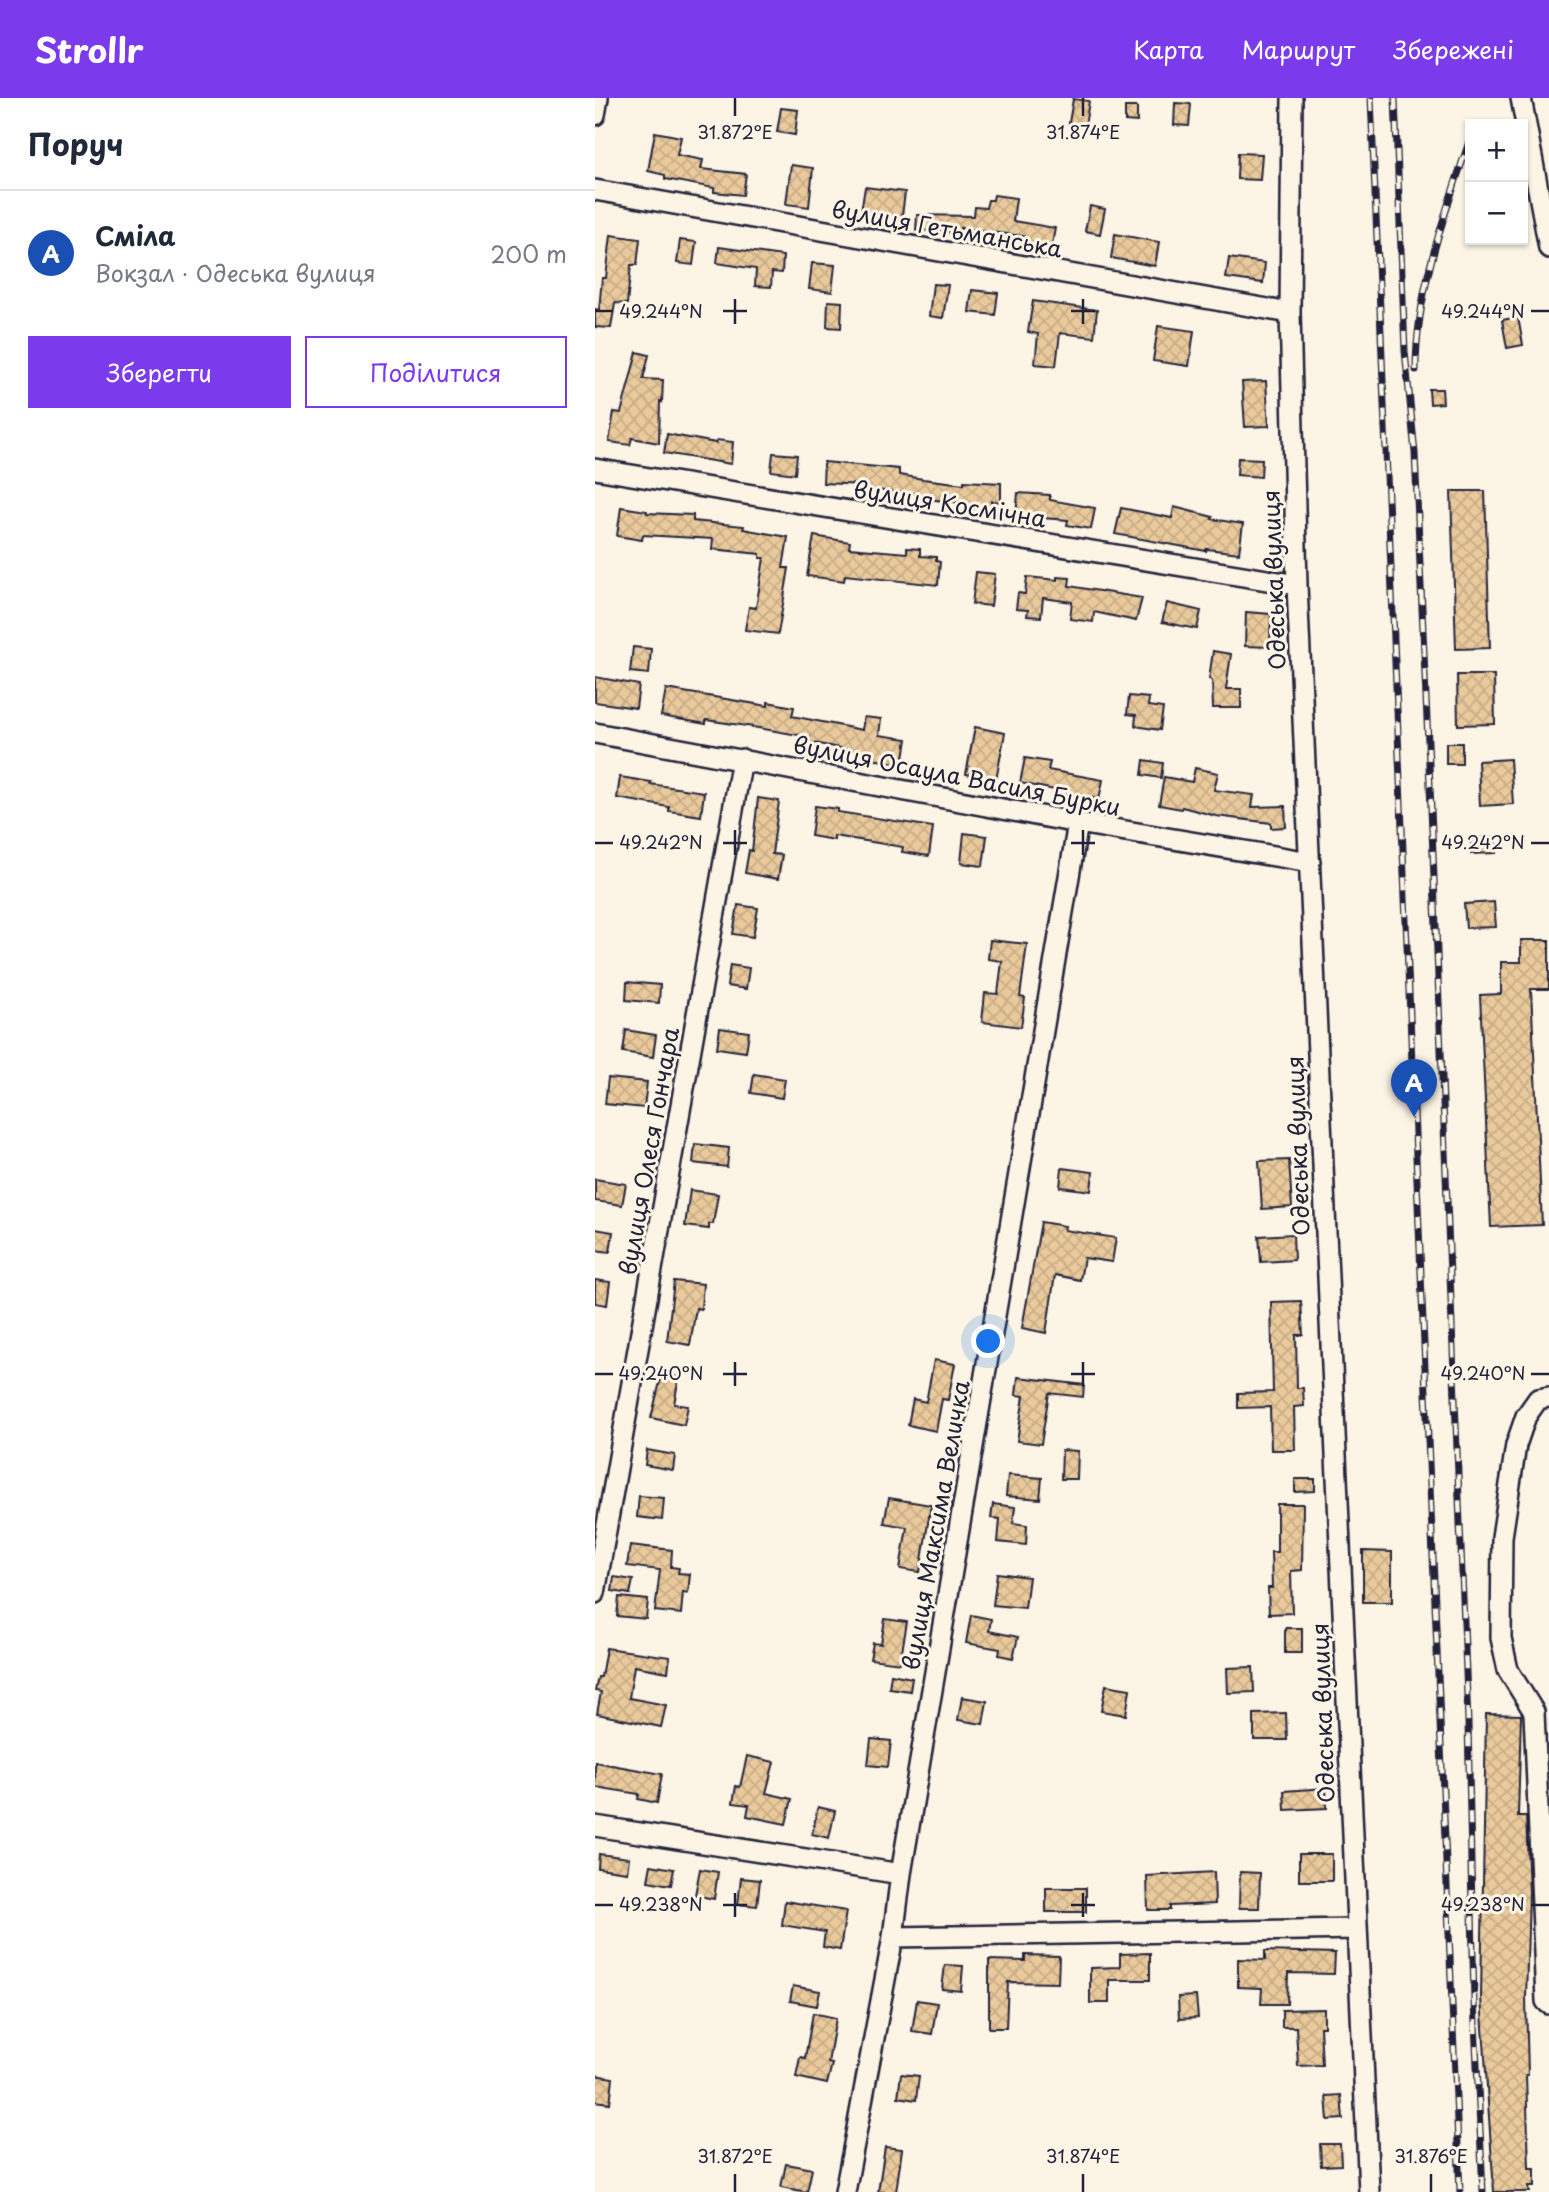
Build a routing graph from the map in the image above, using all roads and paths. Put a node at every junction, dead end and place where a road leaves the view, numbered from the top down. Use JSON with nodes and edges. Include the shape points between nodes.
{"nodes":[{"id":1,"x":599,"y":98,"type":"edge"},
{"id":2,"x":1292,"y":98,"type":"edge"},
{"id":3,"x":1521,"y":98,"type":"edge"},
{"id":4,"x":595,"y":115,"type":"edge"},
{"id":5,"x":595,"y":190,"type":"edge"},
{"id":6,"x":1549,"y":248,"type":"edge"},
{"id":7,"x":1290,"y":313,"type":"junction"},
{"id":8,"x":595,"y":469,"type":"edge"},
{"id":9,"x":1297,"y":585,"type":"junction"},
{"id":10,"x":595,"y":733,"type":"edge"},
{"id":11,"x":742,"y":759,"type":"junction"},
{"id":12,"x":1078,"y":823,"type":"junction"},
{"id":13,"x":1310,"y":862,"type":"junction"},
{"id":14,"x":1549,"y":1397,"type":"edge"},
{"id":15,"x":595,"y":1593,"type":"edge"},
{"id":16,"x":595,"y":1826,"type":"edge"},
{"id":17,"x":901,"y":1874,"type":"junction"},
{"id":18,"x":1356,"y":1929,"type":"junction"},
{"id":19,"x":893,"y":1937,"type":"junction"},
{"id":20,"x":1549,"y":2004,"type":"edge"},
{"id":21,"x":845,"y":2192,"type":"edge"},
{"id":22,"x":1369,"y":2192,"type":"edge"}],
"edges":[{"from":1,"to":4,"type":"street"},
{"from":2,"to":7,"type":"street","name":"Одеська вулиця"},
{"from":3,"to":6,"type":"street"},
{"from":5,"to":7,"type":"street","name":"вулиця Гетьманська"},
{"from":7,"to":9,"type":"street","name":"Одеська вулиця"},
{"from":8,"to":9,"type":"street","name":"вулиця Космічна"},
{"from":9,"to":13,"type":"street","name":"Одеська вулиця"},
{"from":10,"to":11,"type":"street","name":"вулиця Осаула Василя Бурки"},
{"from":11,"to":12,"type":"street","name":"вулиця Осаула Василя Бурки"},
{"from":11,"to":15,"type":"street","name":"вулиця Олеся Гончара"},
{"from":12,"to":13,"type":"street","name":"вулиця Осаула Василя Бурки"},
{"from":12,"to":17,"type":"street","name":"вулиця Максима Величка"},
{"from":13,"to":18,"type":"street","name":"Одеська вулиця"},
{"from":14,"to":20,"type":"street","via":[[1538,1399],[1526,1416],[1516,1445],[1501,1537],[1501,1638],[1508,1670],[1534,1712]]},
{"from":16,"to":17,"type":"street"},
{"from":17,"to":19,"type":"street","name":"вулиця Максима Величка"},
{"from":18,"to":19,"type":"street"},
{"from":18,"to":22,"type":"street","name":"Одеська вулиця"},
{"from":19,"to":21,"type":"street","name":"вулиця Максима Величка"}]}
